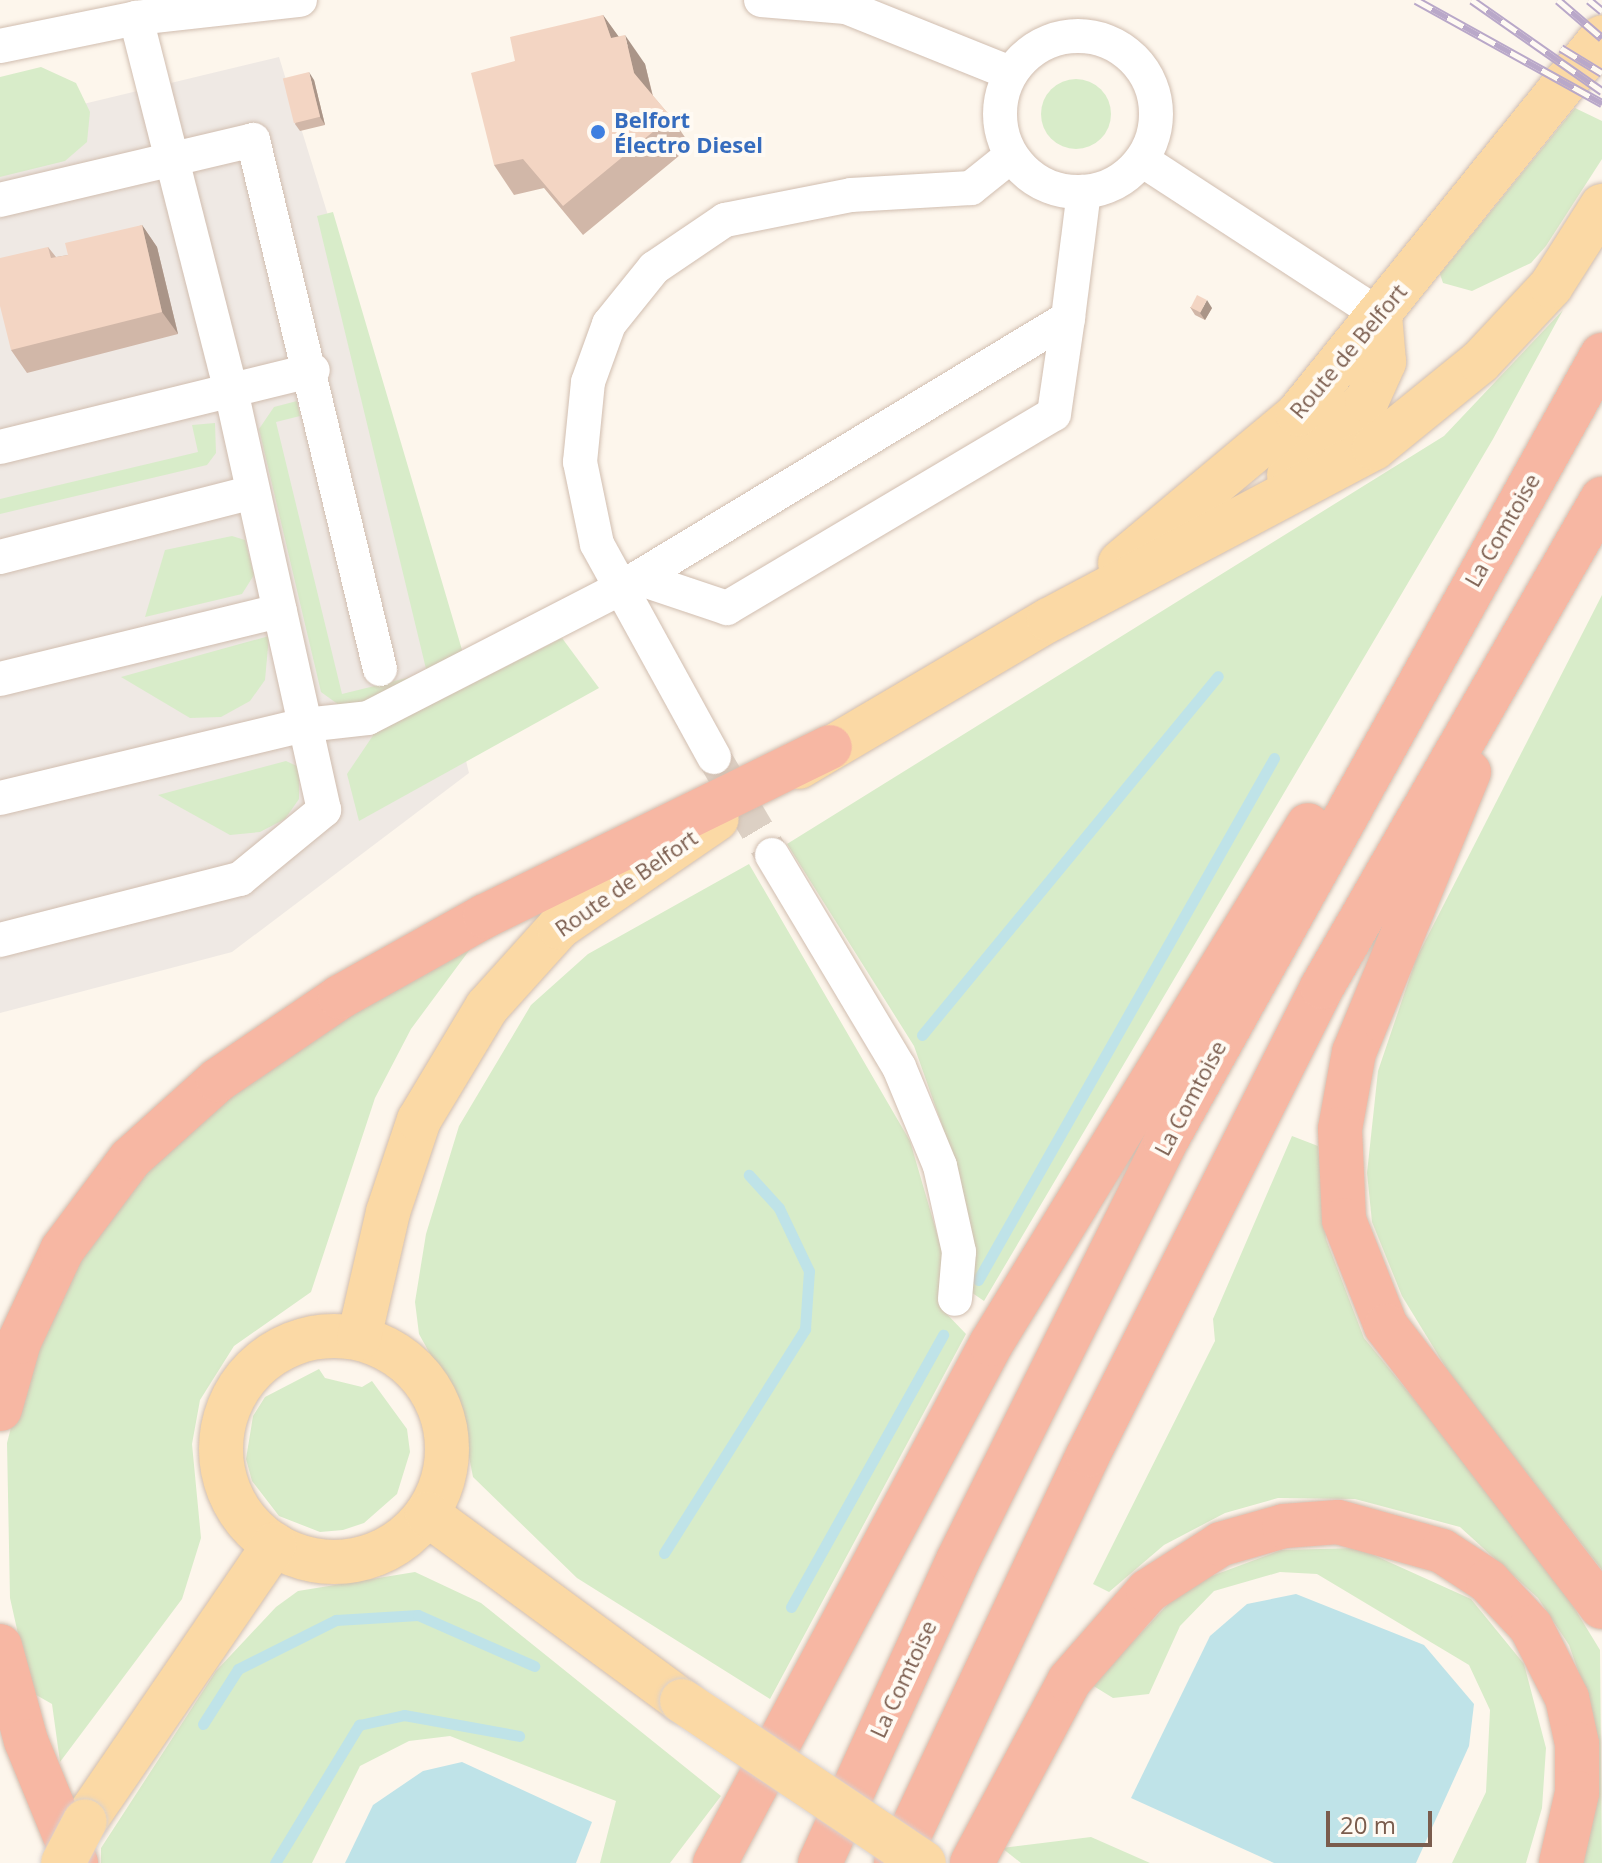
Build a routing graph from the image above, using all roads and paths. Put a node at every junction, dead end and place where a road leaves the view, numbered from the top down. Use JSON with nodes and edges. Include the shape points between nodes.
{"nodes":[{"id":1,"x":300,"y":0,"type":"edge"},
{"id":2,"x":761,"y":0,"type":"edge"},
{"id":3,"x":136,"y":18,"type":"junction"},
{"id":4,"x":1602,"y":37,"type":"edge"},
{"id":5,"x":0,"y":46,"type":"edge"},
{"id":6,"x":1010,"y":73,"type":"junction"},
{"id":7,"x":173,"y":154,"type":"junction"},
{"id":8,"x":1011,"y":156,"type":"junction"},
{"id":9,"x":1142,"y":160,"type":"junction"},
{"id":10,"x":1084,"y":192,"type":"junction"},
{"id":11,"x":0,"y":200,"type":"edge"},
{"id":12,"x":1602,"y":206,"type":"edge"},
{"id":13,"x":1380,"y":315,"type":"junction"},
{"id":14,"x":1068,"y":318,"type":"junction"},
{"id":15,"x":1602,"y":355,"type":"edge"},
{"id":16,"x":313,"y":370,"type":"junction"},
{"id":17,"x":231,"y":391,"type":"junction"},
{"id":18,"x":0,"y":447,"type":"edge"},
{"id":19,"x":253,"y":492,"type":"junction"},
{"id":20,"x":1520,"y":497,"type":"junction"},
{"id":21,"x":1602,"y":499,"type":"edge"},
{"id":22,"x":1227,"y":530,"type":"junction"},
{"id":23,"x":0,"y":557,"type":"edge"},
{"id":24,"x":630,"y":583,"type":"junction"},
{"id":25,"x":280,"y":611,"type":"junction"},
{"id":26,"x":1049,"y":620,"type":"junction"},
{"id":27,"x":1534,"y":620,"type":"junction"},
{"id":28,"x":380,"y":669,"type":"dead end"},
{"id":29,"x":0,"y":679,"type":"edge"},
{"id":30,"x":305,"y":725,"type":"junction"},
{"id":31,"x":830,"y":747,"type":"junction"},
{"id":32,"x":714,"y":757,"type":"tunnel mouth"},
{"id":33,"x":0,"y":798,"type":"edge"},
{"id":34,"x":772,"y":855,"type":"tunnel mouth"},
{"id":35,"x":0,"y":940,"type":"edge"},
{"id":36,"x":955,"y":1299,"type":"dead end"},
{"id":37,"x":359,"y":1338,"type":"junction"},
{"id":38,"x":0,"y":1409,"type":"edge"},
{"id":39,"x":427,"y":1514,"type":"junction"},
{"id":40,"x":274,"y":1545,"type":"junction"},
{"id":41,"x":1602,"y":1607,"type":"edge"},
{"id":42,"x":0,"y":1646,"type":"edge"},
{"id":43,"x":63,"y":1863,"type":"edge"},
{"id":44,"x":76,"y":1863,"type":"edge"},
{"id":45,"x":715,"y":1863,"type":"edge"},
{"id":46,"x":820,"y":1863,"type":"edge"},
{"id":47,"x":896,"y":1863,"type":"edge"},
{"id":48,"x":924,"y":1863,"type":"edge"},
{"id":49,"x":972,"y":1863,"type":"edge"},
{"id":50,"x":1561,"y":1863,"type":"edge"}],
"edges":[{"from":1,"to":3,"type":"street"},
{"from":2,"to":6,"type":"street","via":[[846,7]]},
{"from":3,"to":5,"type":"street"},
{"from":3,"to":7,"type":"street"},
{"from":4,"to":13,"type":"main road","name":"Route de Belfort"},
{"from":6,"to":8,"type":"street","via":[[1000,115]]},
{"from":6,"to":9,"type":"street","via":[[1062,38],[1083,36],[1123,50],[1139,65],[1155,104]]},
{"from":7,"to":11,"type":"street"},
{"from":7,"to":16,"type":"street","via":[[253,140]]},
{"from":7,"to":17,"type":"street"},
{"from":8,"to":10,"type":"street","via":[[1042,184]]},
{"from":8,"to":24,"type":"street","via":[[971,188],[851,195],[725,220],[654,268],[609,324],[587,395],[580,462],[597,544]]},
{"from":9,"to":10,"type":"street","via":[[1123,178]]},
{"from":9,"to":13,"type":"street"},
{"from":10,"to":14,"type":"street"},
{"from":12,"to":22,"type":"main road","name":"Route de Belfort","via":[[1551,286],[1432,406],[1374,448]]},
{"from":13,"to":22,"type":"main road","via":[[1384,362],[1367,400]]},
{"from":13,"to":26,"type":"main road","name":"Route de Belfort","via":[[1298,414]]},
{"from":14,"to":24,"type":"street"},
{"from":14,"to":24,"type":"street","via":[[1054,414],[727,608]]},
{"from":15,"to":20,"type":"highway","name":"La Comtoise"},
{"from":16,"to":17,"type":"street"},
{"from":16,"to":28,"type":"street"},
{"from":17,"to":18,"type":"street"},
{"from":17,"to":19,"type":"street"},
{"from":19,"to":23,"type":"street"},
{"from":19,"to":25,"type":"street"},
{"from":20,"to":45,"type":"highway","via":[[1205,984],[991,1344]]},
{"from":20,"to":46,"type":"highway","name":"La Comtoise","via":[[1112,1246]]},
{"from":21,"to":27,"type":"highway"},
{"from":22,"to":26,"type":"main road","name":"Route de Belfort"},
{"from":24,"to":30,"type":"street","via":[[368,718]]},
{"from":24,"to":32,"type":"street"},
{"from":25,"to":29,"type":"street"},
{"from":25,"to":30,"type":"street"},
{"from":26,"to":31,"type":"main road","name":"Route de Belfort"},
{"from":27,"to":41,"type":"highway","via":[[1368,1007],[1344,1095],[1340,1196],[1351,1248],[1386,1326]]},
{"from":27,"to":47,"type":"highway","via":[[1403,838],[1219,1187]]},
{"from":30,"to":33,"type":"street"},
{"from":30,"to":35,"type":"street","via":[[324,810],[240,879]]},
{"from":31,"to":37,"type":"main road","name":"Route de Belfort","via":[[559,927],[487,1007],[419,1120],[388,1212]]},
{"from":31,"to":38,"type":"highway","via":[[485,916],[340,997],[218,1080],[130,1159],[62,1250],[19,1342]]},
{"from":34,"to":36,"type":"street","via":[[899,1067],[934,1152],[959,1252]]},
{"from":37,"to":39,"type":"main road","via":[[404,1359],[435,1397],[446,1468]]},
{"from":37,"to":40,"type":"main road","via":[[296,1342],[260,1363],[234,1396],[221,1436],[224,1478],[243,1516]]},
{"from":39,"to":40,"type":"main road","via":[[397,1543],[357,1560],[314,1561]]},
{"from":39,"to":48,"type":"main road","bridge":true,"via":[[682,1701]]},
{"from":40,"to":43,"type":"main road","bridge":true,"via":[[85,1821]]},
{"from":42,"to":44,"type":"highway","via":[[26,1741]]},
{"from":49,"to":50,"type":"highway","via":[[1069,1681],[1148,1591],[1221,1544],[1284,1526],[1338,1522],[1442,1551],[1488,1581],[1531,1627],[1567,1698],[1577,1744],[1577,1793]]}]}
